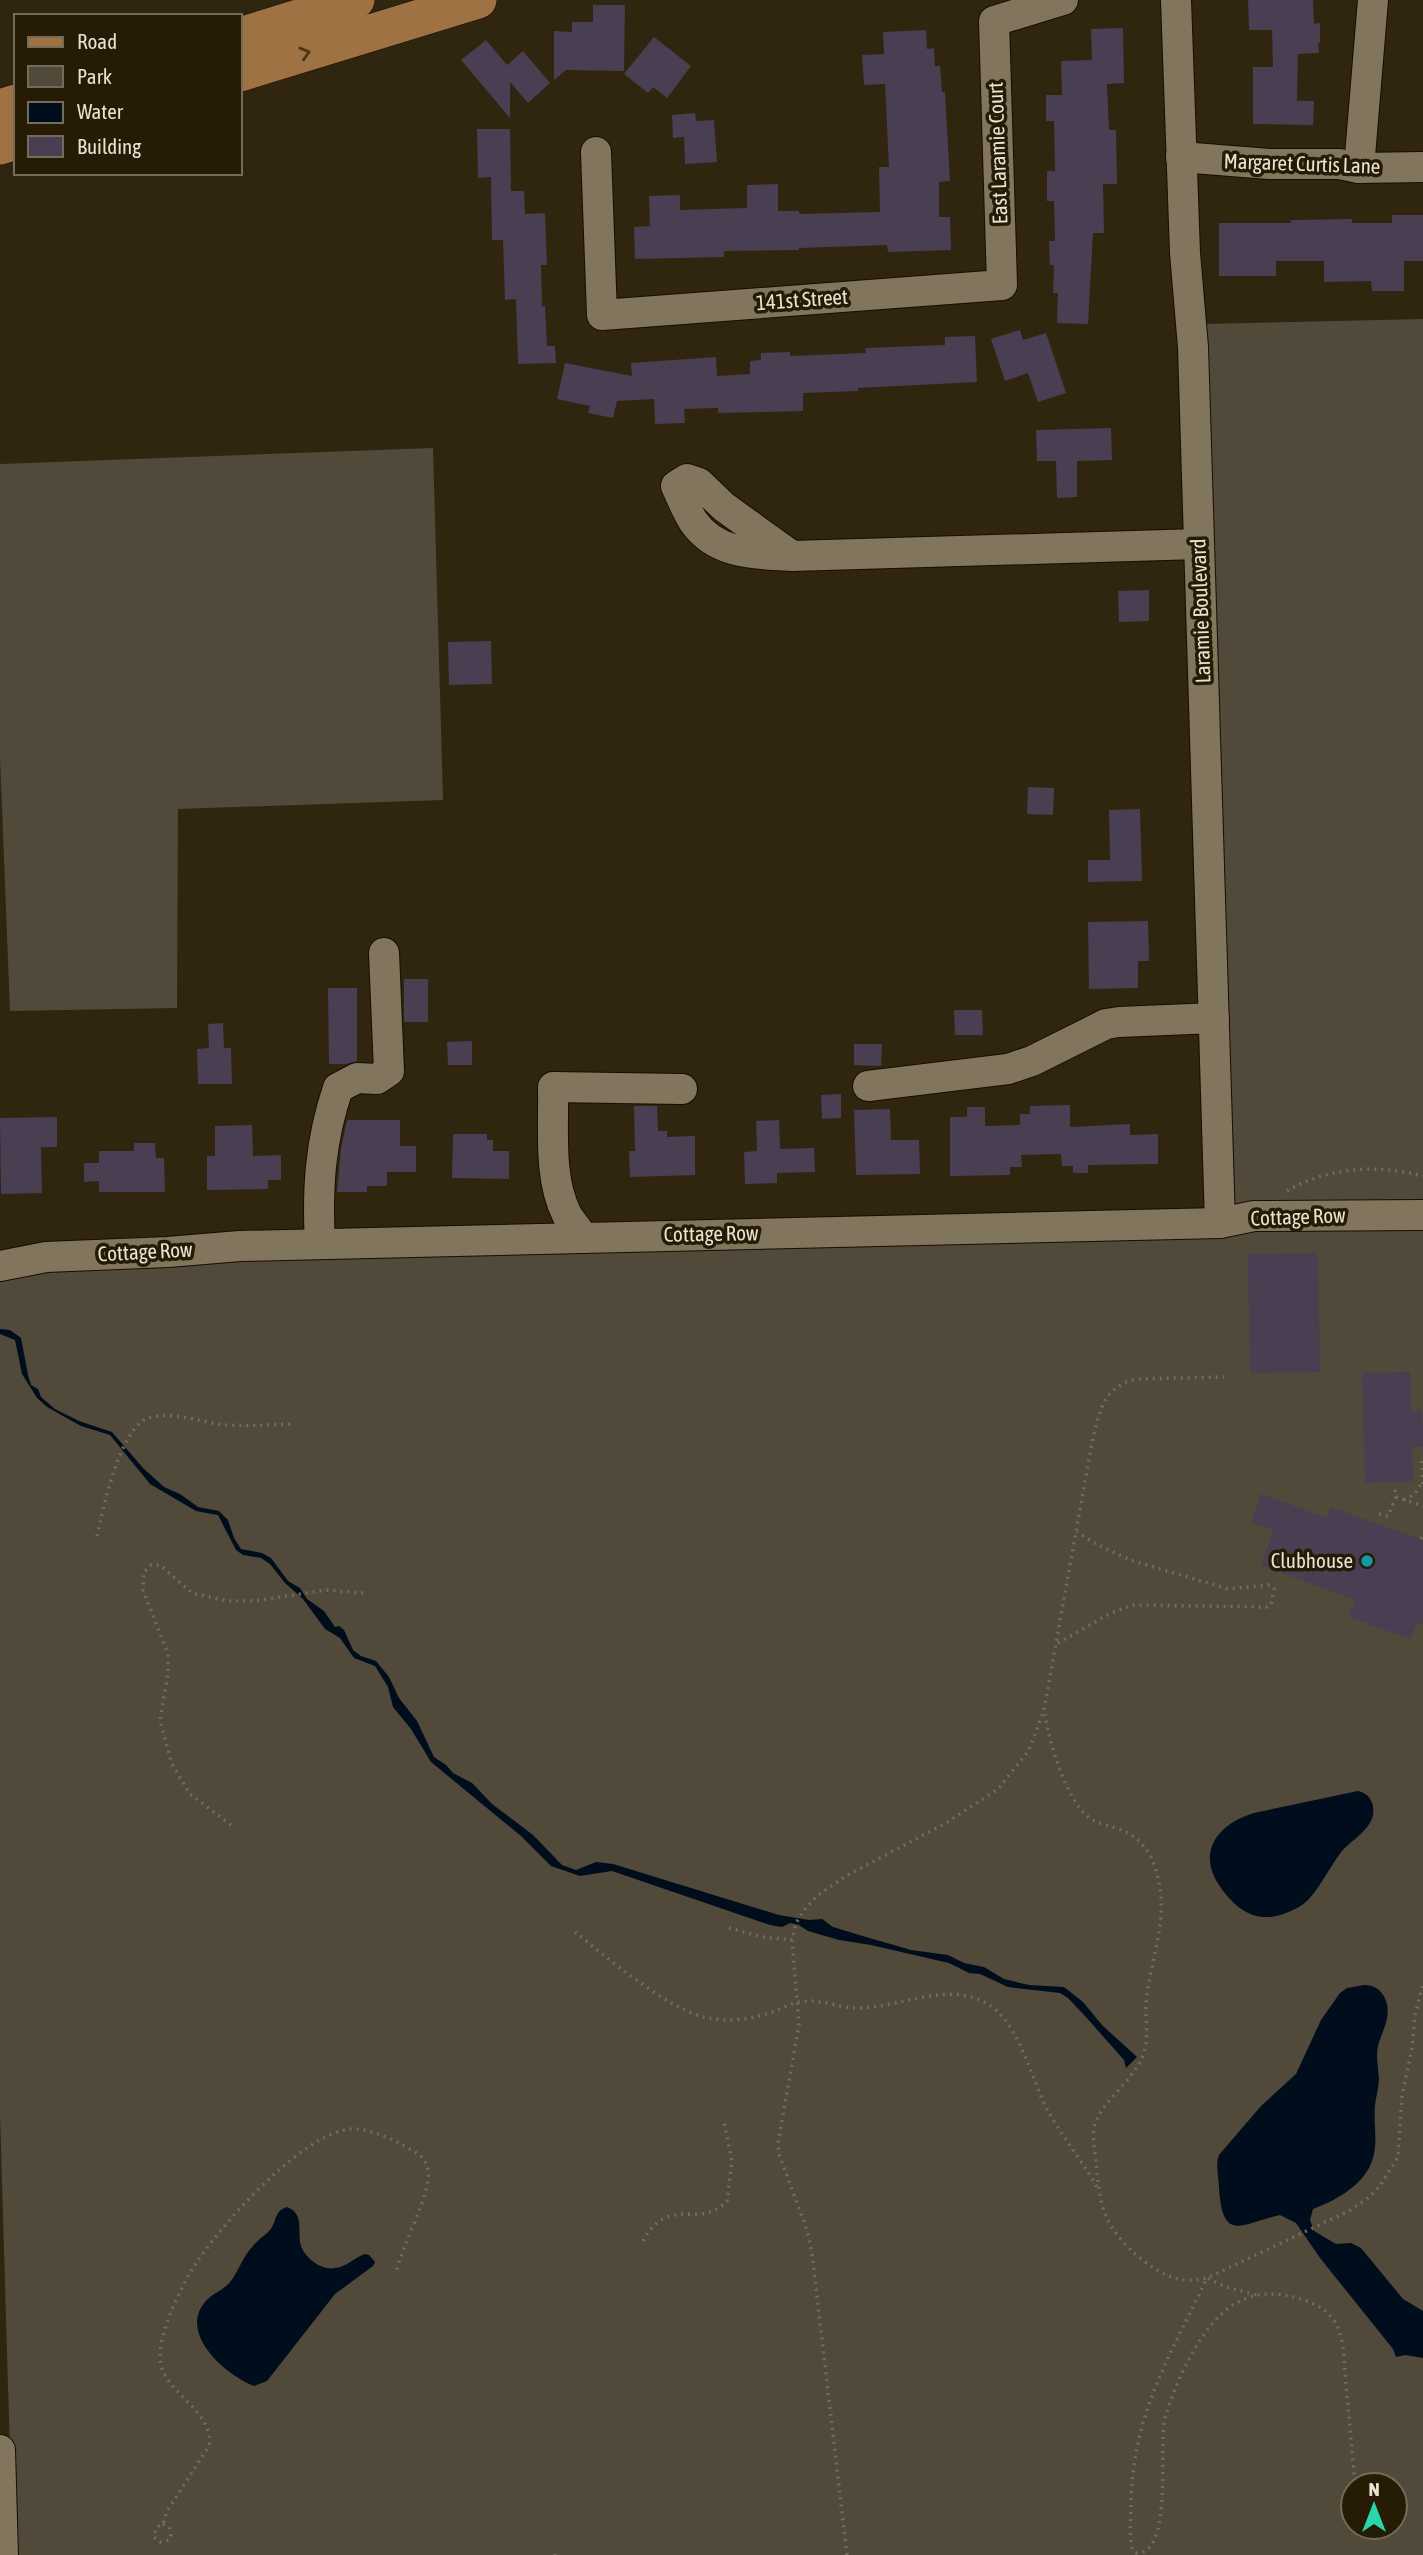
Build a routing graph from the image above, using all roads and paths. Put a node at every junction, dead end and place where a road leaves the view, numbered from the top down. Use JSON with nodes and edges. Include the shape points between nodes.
{"nodes":[{"id":1,"x":356,"y":0,"type":"edge"},
{"id":2,"x":478,"y":0,"type":"edge"},
{"id":3,"x":1063,"y":0,"type":"edge"},
{"id":4,"x":1176,"y":0,"type":"edge"},
{"id":5,"x":1373,"y":0,"type":"edge"},
{"id":6,"x":242,"y":35,"type":"edge"},
{"id":7,"x":242,"y":72,"type":"edge"},
{"id":8,"x":596,"y":152,"type":"dead end"},
{"id":9,"x":1423,"y":167,"type":"edge"},
{"id":10,"x":1359,"y":168,"type":"junction"},
{"id":11,"x":1181,"y":169,"type":"junction"},
{"id":12,"x":1002,"y":285,"type":"joint"},
{"id":13,"x":1199,"y":544,"type":"junction"},
{"id":14,"x":792,"y":556,"type":"dead end"},
{"id":15,"x":384,"y":953,"type":"dead end"},
{"id":16,"x":1214,"y":1018,"type":"junction"},
{"id":17,"x":868,"y":1086,"type":"dead end"},
{"id":18,"x":682,"y":1089,"type":"dead end"},
{"id":19,"x":1423,"y":1176,"type":"edge"},
{"id":20,"x":1423,"y":1215,"type":"edge"},
{"id":21,"x":1254,"y":1216,"type":"junction"},
{"id":22,"x":1220,"y":1223,"type":"junction"},
{"id":23,"x":584,"y":1238,"type":"junction"},
{"id":24,"x":320,"y":1244,"type":"junction"},
{"id":25,"x":0,"y":1266,"type":"edge"},
{"id":26,"x":1224,"y":1377,"type":"dead end"},
{"id":27,"x":291,"y":1424,"type":"dead end"},
{"id":28,"x":1422,"y":1461,"type":"edge"},
{"id":29,"x":1422,"y":1485,"type":"edge"},
{"id":30,"x":1395,"y":1489,"type":"dead end"},
{"id":31,"x":1396,"y":1497,"type":"junction"},
{"id":32,"x":1404,"y":1500,"type":"junction"},
{"id":33,"x":1423,"y":1506,"type":"edge"},
{"id":34,"x":1379,"y":1514,"type":"dead end"},
{"id":35,"x":1077,"y":1532,"type":"junction"},
{"id":36,"x":1423,"y":1534,"type":"edge"},
{"id":37,"x":97,"y":1536,"type":"dead end"},
{"id":38,"x":1421,"y":1539,"type":"dead end"},
{"id":39,"x":364,"y":1593,"type":"dead end"},
{"id":40,"x":1056,"y":1644,"type":"junction"},
{"id":41,"x":1044,"y":1710,"type":"junction"},
{"id":42,"x":231,"y":1825,"type":"dead end"},
{"id":43,"x":729,"y":1928,"type":"dead end"},
{"id":44,"x":575,"y":1932,"type":"dead end"},
{"id":45,"x":792,"y":1940,"type":"junction"},
{"id":46,"x":1423,"y":1984,"type":"edge"},
{"id":47,"x":798,"y":2002,"type":"junction"},
{"id":48,"x":723,"y":2122,"type":"dead end"},
{"id":49,"x":1099,"y":2190,"type":"junction"},
{"id":50,"x":643,"y":2241,"type":"dead end"},
{"id":51,"x":396,"y":2273,"type":"dead end"},
{"id":52,"x":1207,"y":2278,"type":"junction"},
{"id":53,"x":1256,"y":2295,"type":"junction"},
{"id":54,"x":0,"y":2450,"type":"edge"},
{"id":55,"x":1354,"y":2471,"type":"edge"},
{"id":56,"x":163,"y":2524,"type":"junction"},
{"id":57,"x":3,"y":2555,"type":"edge"},
{"id":58,"x":847,"y":2555,"type":"edge"}],
"edges":[{"from":1,"to":6,"type":"main road"},
{"from":7,"to":2,"type":"main road","one_way":true},
{"from":3,"to":12,"type":"street","name":"East Laramie Court","via":[[993,21]]},
{"from":4,"to":11,"type":"street","name":"Laramie Boulevard"},
{"from":5,"to":10,"type":"street"},
{"from":8,"to":12,"type":"street","name":"141st Street","via":[[602,316]]},
{"from":9,"to":10,"type":"street","name":"Margaret Curtis Lane"},
{"from":10,"to":11,"type":"street","name":"Margaret Curtis Lane","via":[[1338,176]]},
{"from":11,"to":13,"type":"street","name":"Laramie Boulevard","via":[[1194,347]]},
{"from":13,"to":14,"type":"street"},
{"from":13,"to":16,"type":"street","name":"Laramie Boulevard"},
{"from":15,"to":24,"type":"street","via":[[389,1072],[377,1079],[357,1078],[338,1088],[326,1122],[321,1161]]},
{"from":16,"to":17,"type":"street","via":[[1106,1024],[1008,1069]]},
{"from":16,"to":22,"type":"street","name":"Laramie Boulevard"},
{"from":18,"to":23,"type":"street","via":[[553,1087],[554,1161],[560,1193],[567,1214]]},
{"from":19,"to":21,"type":"path","via":[[1376,1169],[1330,1172],[1293,1188]]},
{"from":20,"to":21,"type":"street","name":"Cottage Row"},
{"from":21,"to":22,"type":"street","name":"Cottage Row"},
{"from":22,"to":23,"type":"street","name":"Cottage Row"},
{"from":23,"to":24,"type":"street","name":"Cottage Row"},
{"from":24,"to":25,"type":"street","name":"Cottage Row","via":[[46,1257]]},
{"from":26,"to":35,"type":"path","via":[[1136,1379],[1109,1393],[1093,1437]]},
{"from":27,"to":37,"type":"path","via":[[227,1425],[164,1416],[140,1423],[118,1462]]},
{"from":28,"to":29,"type":"path"},
{"from":29,"to":32,"type":"path"},
{"from":30,"to":31,"type":"path"},
{"from":31,"to":32,"type":"path"},
{"from":31,"to":34,"type":"path","via":[[1388,1516]]},
{"from":32,"to":33,"type":"path"},
{"from":35,"to":40,"type":"path"},
{"from":35,"to":40,"type":"path","via":[[1130,1560],[1228,1589],[1269,1585],[1275,1594],[1267,1607],[1132,1605]]},
{"from":36,"to":38,"type":"path"},
{"from":39,"to":42,"type":"path","via":[[326,1590],[242,1602],[203,1596],[184,1588],[156,1564],[147,1567],[143,1590],[168,1654],[160,1721],[172,1763],[190,1794]]},
{"from":40,"to":41,"type":"path"},
{"from":41,"to":45,"type":"path","via":[[1029,1750],[998,1789],[818,1895],[796,1923]]},
{"from":41,"to":49,"type":"path","via":[[1054,1754],[1080,1808],[1096,1822],[1143,1842],[1160,1888],[1160,1925],[1146,2004],[1146,2048],[1096,2122]]},
{"from":43,"to":45,"type":"path"},
{"from":44,"to":47,"type":"path","via":[[654,1992],[697,2016],[742,2019]]},
{"from":45,"to":47,"type":"path"},
{"from":46,"to":52,"type":"path","via":[[1402,2096],[1398,2157],[1390,2173],[1367,2199],[1326,2223]]},
{"from":47,"to":49,"type":"path","via":[[859,2008],[951,1994],[988,2004],[1005,2020],[1051,2116]]},
{"from":47,"to":58,"type":"path","via":[[799,2025],[778,2143],[812,2253]]},
{"from":48,"to":50,"type":"path","via":[[732,2161],[727,2201],[713,2212],[659,2220]]},
{"from":49,"to":52,"type":"path","via":[[1113,2228],[1145,2261],[1172,2277]]},
{"from":51,"to":56,"type":"path","via":[[429,2177],[420,2155],[371,2132],[345,2130],[293,2158],[267,2182],[206,2251],[171,2314],[160,2356],[166,2376],[210,2436],[209,2446]]},
{"from":52,"to":53,"type":"path"},
{"from":52,"to":53,"type":"path","via":[[1140,2428],[1131,2485],[1131,2542],[1136,2553],[1153,2547],[1157,2538],[1165,2419],[1189,2360],[1215,2320],[1234,2304]]},
{"from":53,"to":55,"type":"path","via":[[1308,2301],[1336,2325],[1344,2361]]},
{"from":54,"to":57,"type":"street"},
{"from":56,"to":56,"type":"path","via":[[154,2532],[160,2542],[171,2536],[169,2526]]}]}
